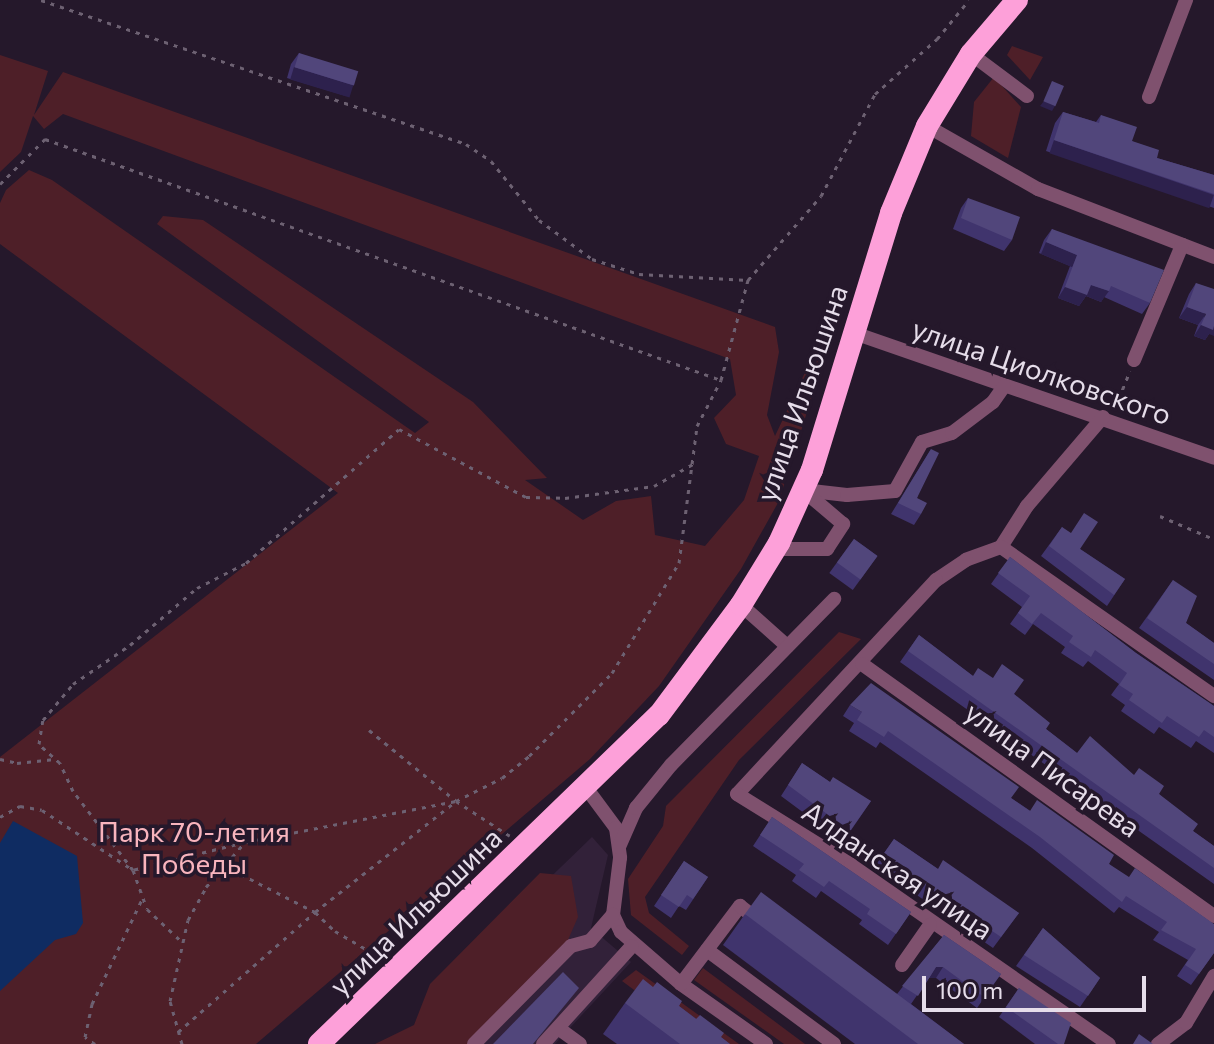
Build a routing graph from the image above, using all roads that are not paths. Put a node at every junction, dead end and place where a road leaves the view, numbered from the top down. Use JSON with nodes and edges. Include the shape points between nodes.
{"nodes":[{"id":1,"x":1017,"y":0,"type":"edge"},
{"id":2,"x":1186,"y":0,"type":"edge"},
{"id":3,"x":971,"y":54,"type":"junction"},
{"id":4,"x":1027,"y":96,"type":"dead end"},
{"id":5,"x":1149,"y":97,"type":"dead end"},
{"id":6,"x":927,"y":126,"type":"junction"},
{"id":7,"x":1182,"y":245,"type":"junction"},
{"id":8,"x":1214,"y":257,"type":"edge"},
{"id":9,"x":854,"y":333,"type":"junction"},
{"id":10,"x":1134,"y":360,"type":"road end"},
{"id":11,"x":1004,"y":386,"type":"junction"},
{"id":12,"x":1106,"y":418,"type":"junction"},
{"id":13,"x":1214,"y":458,"type":"edge"},
{"id":14,"x":803,"y":490,"type":"junction"},
{"id":15,"x":1001,"y":547,"type":"junction"},
{"id":16,"x":775,"y":549,"type":"junction"},
{"id":17,"x":834,"y":599,"type":"dead end"},
{"id":18,"x":741,"y":605,"type":"junction"},
{"id":19,"x":787,"y":646,"type":"junction"},
{"id":20,"x":862,"y":664,"type":"junction"},
{"id":21,"x":1214,"y":696,"type":"edge"},
{"id":22,"x":587,"y":789,"type":"junction"},
{"id":23,"x":619,"y":847,"type":"junction"},
{"id":24,"x":613,"y":915,"type":"junction"},
{"id":25,"x":1214,"y":916,"type":"edge"},
{"id":26,"x":930,"y":925,"type":"junction"},
{"id":27,"x":776,"y":934,"type":"edge"},
{"id":28,"x":632,"y":946,"type":"junction"},
{"id":29,"x":707,"y":950,"type":"junction"},
{"id":30,"x":902,"y":965,"type":"dead end"},
{"id":31,"x":1214,"y":976,"type":"edge"},
{"id":32,"x":681,"y":984,"type":"junction"},
{"id":33,"x":558,"y":1028,"type":"junction"},
{"id":34,"x":1100,"y":1041,"type":"edge"},
{"id":35,"x":319,"y":1044,"type":"edge"},
{"id":36,"x":474,"y":1044,"type":"edge"},
{"id":37,"x":543,"y":1044,"type":"edge"},
{"id":38,"x":580,"y":1044,"type":"edge"},
{"id":39,"x":766,"y":1044,"type":"edge"},
{"id":40,"x":834,"y":1044,"type":"edge"},
{"id":41,"x":1158,"y":1044,"type":"edge"}],
"edges":[{"from":1,"to":3,"type":"highway","name":"улица Ильюшина"},
{"from":2,"to":5,"type":"street"},
{"from":3,"to":4,"type":"street"},
{"from":3,"to":6,"type":"highway","name":"улица Ильюшина"},
{"from":6,"to":7,"type":"street","via":[[1038,189]]},
{"from":6,"to":9,"type":"highway","name":"улица Ильюшина","via":[[891,213]]},
{"from":7,"to":8,"type":"street"},
{"from":7,"to":10,"type":"street"},
{"from":9,"to":11,"type":"street","name":"улица Циолковского"},
{"from":9,"to":14,"type":"highway","name":"улица Ильюшина"},
{"from":11,"to":12,"type":"street","name":"улица Циолковского"},
{"from":11,"to":14,"type":"street","via":[[993,402],[952,433],[922,442],[895,491],[847,495]]},
{"from":12,"to":13,"type":"street","name":"улица Циолковского"},
{"from":12,"to":15,"type":"street","via":[[1027,506]]},
{"from":14,"to":16,"type":"highway","name":"улица Ильюшина"},
{"from":14,"to":16,"type":"street","via":[[843,524],[827,549]]},
{"from":15,"to":20,"type":"street","via":[[966,560],[936,580]]},
{"from":15,"to":21,"type":"street"},
{"from":16,"to":18,"type":"highway","name":"улица Ильюшина"},
{"from":17,"to":19,"type":"street"},
{"from":18,"to":19,"type":"street"},
{"from":18,"to":22,"type":"highway","name":"улица Ильюшина","via":[[659,715]]},
{"from":19,"to":23,"type":"street","via":[[671,765],[636,808]]},
{"from":20,"to":25,"type":"street","name":"улица Писарева"},
{"from":20,"to":26,"type":"street","name":"Алданская улица","via":[[737,794],[851,865]]},
{"from":22,"to":23,"type":"street","via":[[616,828]]},
{"from":22,"to":35,"type":"highway","name":"улица Ильюшина"},
{"from":23,"to":24,"type":"street"},
{"from":24,"to":28,"type":"street"},
{"from":24,"to":36,"type":"street","via":[[590,941],[571,946]]},
{"from":26,"to":30,"type":"street"},
{"from":26,"to":34,"type":"street","name":"Алданская улица"},
{"from":27,"to":29,"type":"street","via":[[740,906]]},
{"from":28,"to":32,"type":"street"},
{"from":28,"to":33,"type":"street"},
{"from":29,"to":32,"type":"street"},
{"from":29,"to":40,"type":"street"},
{"from":31,"to":41,"type":"street","via":[[1186,1023]]},
{"from":32,"to":39,"type":"street"},
{"from":33,"to":37,"type":"street"},
{"from":33,"to":38,"type":"street"}]}
